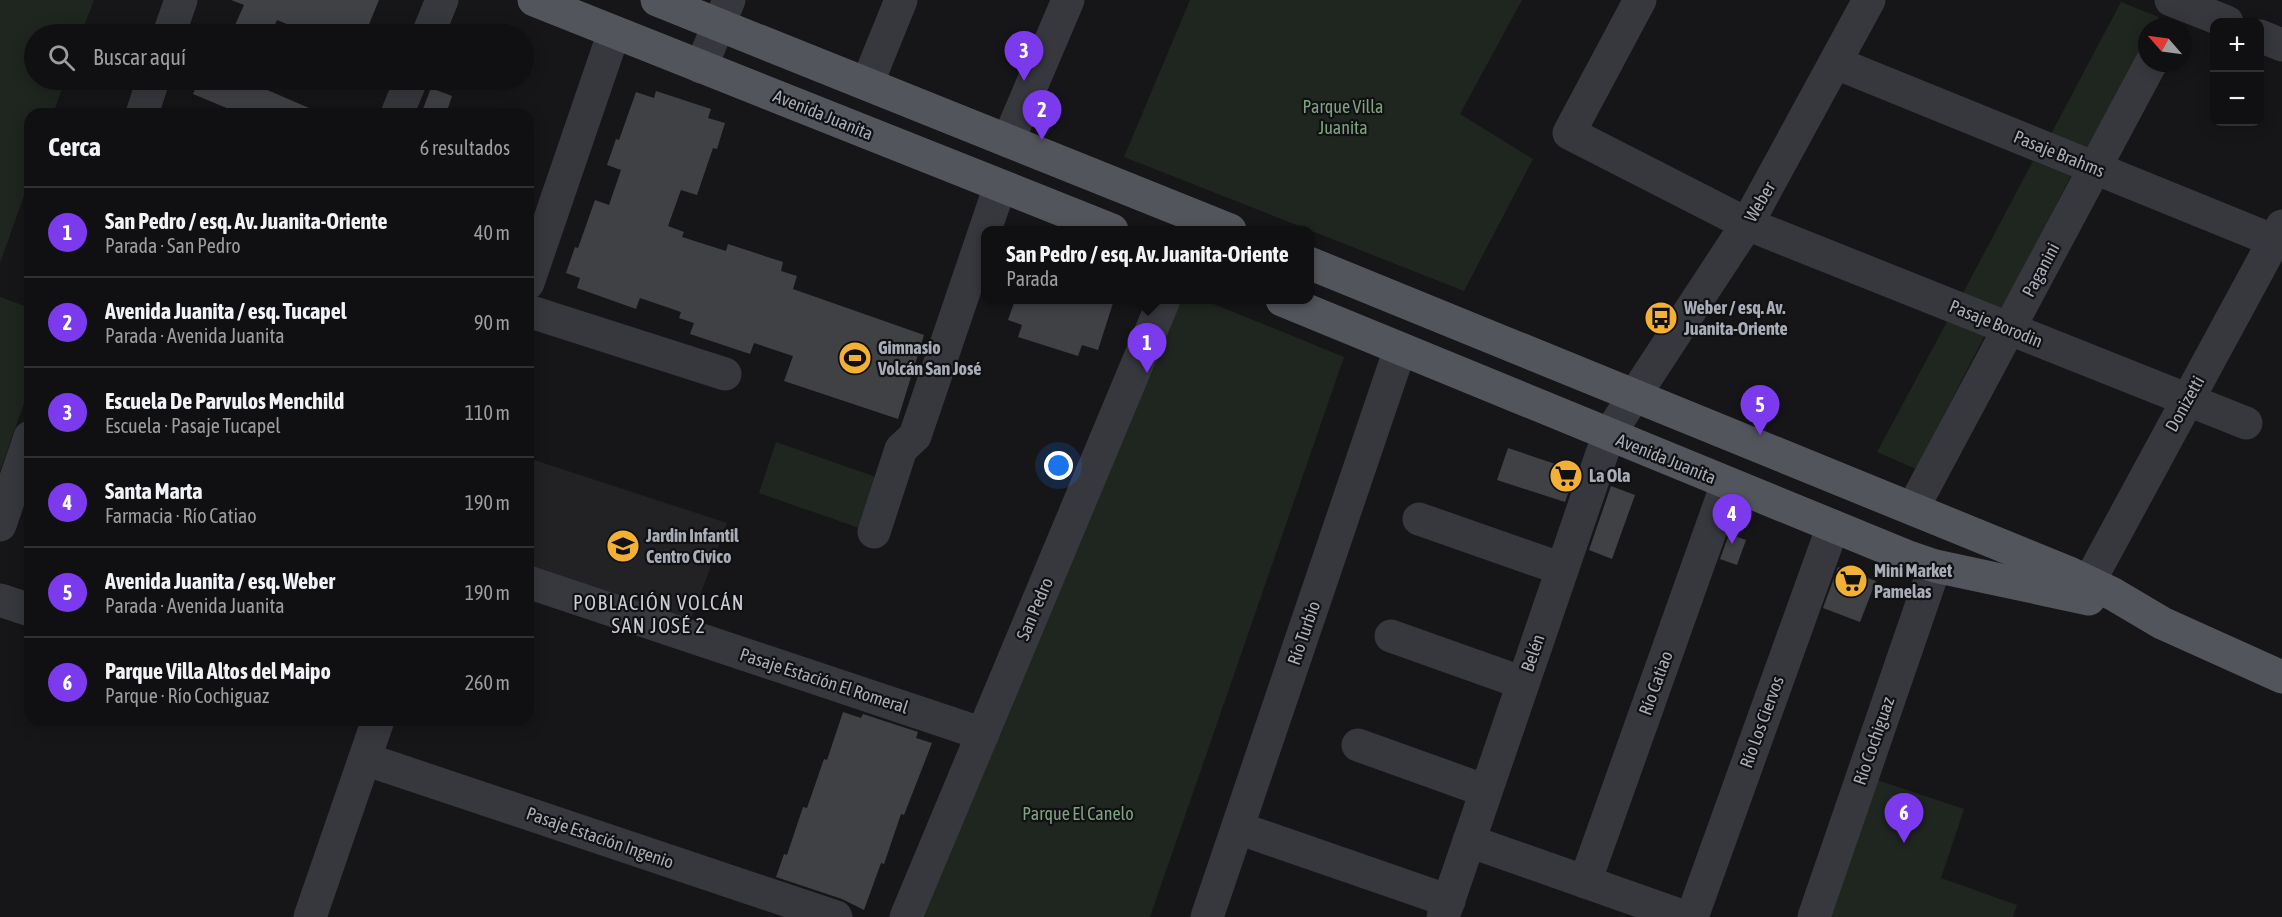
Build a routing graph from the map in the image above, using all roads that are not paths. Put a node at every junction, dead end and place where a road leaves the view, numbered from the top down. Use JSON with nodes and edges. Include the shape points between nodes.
{"nodes":[{"id":1,"x":181,"y":0,"type":"edge"},
{"id":2,"x":442,"y":0,"type":"edge"},
{"id":3,"x":534,"y":0,"type":"edge"},
{"id":4,"x":657,"y":0,"type":"edge"},
{"id":5,"x":901,"y":0,"type":"edge"},
{"id":6,"x":1068,"y":0,"type":"edge"},
{"id":7,"x":1640,"y":0,"type":"edge"},
{"id":8,"x":1869,"y":0,"type":"edge"},
{"id":9,"x":2177,"y":8,"type":"edge"},
{"id":10,"x":724,"y":12,"type":"edge"},
{"id":11,"x":2212,"y":18,"type":"edge"},
{"id":12,"x":173,"y":24,"type":"edge"},
{"id":13,"x":432,"y":24,"type":"edge"},
{"id":14,"x":614,"y":32,"type":"junction"},
{"id":15,"x":2264,"y":38,"type":"edge"},
{"id":16,"x":2282,"y":45,"type":"edge"},
{"id":17,"x":1836,"y":63,"type":"junction"},
{"id":18,"x":701,"y":67,"type":"junction"},
{"id":19,"x":2146,"y":72,"type":"edge"},
{"id":20,"x":867,"y":84,"type":"junction"},
{"id":21,"x":149,"y":90,"type":"edge"},
{"id":22,"x":407,"y":90,"type":"edge"},
{"id":23,"x":143,"y":108,"type":"edge"},
{"id":24,"x":399,"y":108,"type":"edge"},
{"id":25,"x":1008,"y":141,"type":"junction"},
{"id":26,"x":2095,"y":169,"type":"junction"},
{"id":27,"x":1000,"y":186,"type":"junction"},
{"id":28,"x":1747,"y":224,"type":"junction"},
{"id":29,"x":986,"y":226,"type":"edge"},
{"id":30,"x":1100,"y":226,"type":"edge"},
{"id":31,"x":1206,"y":226,"type":"edge"},
{"id":32,"x":2279,"y":237,"type":"edge"},
{"id":33,"x":981,"y":242,"type":"edge"},
{"id":34,"x":534,"y":265,"type":"edge"},
{"id":35,"x":1314,"y":265,"type":"edge"},
{"id":36,"x":1162,"y":304,"type":"edge"},
{"id":37,"x":1292,"y":304,"type":"edge"},
{"id":38,"x":534,"y":313,"type":"edge"},
{"id":39,"x":2010,"y":330,"type":"junction"},
{"id":40,"x":1400,"y":349,"type":"junction"},
{"id":41,"x":725,"y":374,"type":"dead end"},
{"id":42,"x":1635,"y":395,"type":"junction"},
{"id":43,"x":2187,"y":400,"type":"junction"},
{"id":44,"x":2246,"y":423,"type":"dead end"},
{"id":45,"x":1608,"y":435,"type":"junction"},
{"id":46,"x":24,"y":455,"type":"edge"},
{"id":47,"x":1727,"y":484,"type":"junction"},
{"id":48,"x":1913,"y":508,"type":"junction"},
{"id":49,"x":1419,"y":519,"type":"dead end"},
{"id":50,"x":0,"y":525,"type":"edge"},
{"id":51,"x":1833,"y":526,"type":"junction"},
{"id":52,"x":874,"y":532,"type":"dead end"},
{"id":53,"x":1935,"y":566,"type":"junction"},
{"id":54,"x":1562,"y":569,"type":"junction"},
{"id":55,"x":2089,"y":582,"type":"junction"},
{"id":56,"x":534,"y":584,"type":"edge"},
{"id":57,"x":0,"y":600,"type":"edge"},
{"id":58,"x":24,"y":608,"type":"edge"},
{"id":59,"x":2162,"y":623,"type":"junction"},
{"id":60,"x":1391,"y":636,"type":"dead end"},
{"id":61,"x":2282,"y":677,"type":"edge"},
{"id":62,"x":1523,"y":683,"type":"junction"},
{"id":63,"x":368,"y":726,"type":"edge"},
{"id":64,"x":983,"y":734,"type":"junction"},
{"id":65,"x":1358,"y":745,"type":"dead end"},
{"id":66,"x":364,"y":759,"type":"junction"},
{"id":67,"x":1486,"y":791,"type":"junction"},
{"id":68,"x":1238,"y":828,"type":"junction"},
{"id":69,"x":1469,"y":841,"type":"junction"},
{"id":70,"x":1585,"y":882,"type":"junction"},
{"id":71,"x":1446,"y":909,"type":"edge"},
{"id":72,"x":310,"y":917,"type":"edge"},
{"id":73,"x":836,"y":917,"type":"edge"},
{"id":74,"x":906,"y":917,"type":"edge"},
{"id":75,"x":1207,"y":917,"type":"edge"},
{"id":76,"x":1685,"y":917,"type":"edge"},
{"id":77,"x":1692,"y":917,"type":"edge"},
{"id":78,"x":1814,"y":917,"type":"edge"}],
"edges":[{"from":1,"to":12,"type":"street"},
{"from":2,"to":13,"type":"street"},
{"from":3,"to":14,"type":"main road","name":"Avenida Juanita"},
{"from":4,"to":10,"type":"main road"},
{"from":5,"to":20,"type":"street"},
{"from":6,"to":25,"type":"street"},
{"from":7,"to":28,"type":"street","name":"Pasaje Borodin","via":[[1569,134]]},
{"from":8,"to":17,"type":"street","name":"Weber"},
{"from":9,"to":11,"type":"street"},
{"from":10,"to":18,"type":"street"},
{"from":10,"to":20,"type":"main road"},
{"from":14,"to":18,"type":"main road","name":"Avenida Juanita"},
{"from":14,"to":34,"type":"street"},
{"from":15,"to":16,"type":"street"},
{"from":17,"to":26,"type":"street","name":"Pasaje Brahms"},
{"from":17,"to":28,"type":"street","name":"Weber"},
{"from":18,"to":27,"type":"main road","name":"Avenida Juanita"},
{"from":19,"to":26,"type":"street","name":"Paganini"},
{"from":20,"to":25,"type":"main road"},
{"from":21,"to":23,"type":"street"},
{"from":22,"to":24,"type":"street"},
{"from":25,"to":31,"type":"main road"},
{"from":26,"to":32,"type":"street","name":"Pasaje Brahms"},
{"from":26,"to":39,"type":"street","name":"Paganini"},
{"from":27,"to":29,"type":"street"},
{"from":27,"to":30,"type":"main road","name":"Avenida Juanita"},
{"from":28,"to":39,"type":"street","name":"Pasaje Borodin"},
{"from":28,"to":42,"type":"street","name":"Weber"},
{"from":32,"to":43,"type":"street","name":"Donizetti"},
{"from":33,"to":52,"type":"street","via":[[915,436],[901,449]]},
{"from":35,"to":42,"type":"main road","name":"Avenida Juanita"},
{"from":36,"to":64,"type":"street","name":"San Pedro"},
{"from":37,"to":40,"type":"main road","name":"Avenida Juanita"},
{"from":38,"to":41,"type":"street"},
{"from":39,"to":43,"type":"street","name":"Pasaje Borodin"},
{"from":39,"to":48,"type":"street","name":"Paganini"},
{"from":40,"to":45,"type":"main road","name":"Avenida Juanita"},
{"from":40,"to":68,"type":"street","name":"Río Turbio"},
{"from":42,"to":45,"type":"street","name":"Belén"},
{"from":42,"to":48,"type":"main road","name":"Avenida Juanita"},
{"from":43,"to":44,"type":"street","name":"Pasaje Borodin"},
{"from":43,"to":55,"type":"street","name":"Donizetti"},
{"from":45,"to":47,"type":"main road","name":"Avenida Juanita"},
{"from":45,"to":54,"type":"street","name":"Belén"},
{"from":46,"to":50,"type":"street"},
{"from":47,"to":51,"type":"main road","name":"Avenida Juanita"},
{"from":47,"to":70,"type":"street","name":"Río Catiao"},
{"from":48,"to":55,"type":"main road","name":"Avenida Juanita"},
{"from":49,"to":54,"type":"street"},
{"from":51,"to":53,"type":"main road","name":"Avenida Juanita"},
{"from":51,"to":77,"type":"street","name":"Río Los Ciervos"},
{"from":53,"to":59,"type":"main road","name":"Avenida Juanita","via":[[2068,593]]},
{"from":53,"to":78,"type":"street","name":"Río Cochiguaz"},
{"from":54,"to":62,"type":"street","name":"Belén"},
{"from":55,"to":59,"type":"main road","name":"Avenida Juanita"},
{"from":56,"to":64,"type":"street","name":"Pasaje Estación El Romeral"},
{"from":57,"to":58,"type":"street"},
{"from":59,"to":61,"type":"main road","name":"Avenida Juanita"},
{"from":60,"to":62,"type":"street"},
{"from":62,"to":67,"type":"street","name":"Belén"},
{"from":63,"to":66,"type":"street"},
{"from":64,"to":74,"type":"street","name":"San Pedro"},
{"from":65,"to":67,"type":"street"},
{"from":66,"to":72,"type":"street"},
{"from":66,"to":73,"type":"street","name":"Pasaje Estación Ingenio"},
{"from":67,"to":69,"type":"street","name":"Belén"},
{"from":68,"to":71,"type":"street"},
{"from":68,"to":75,"type":"street","name":"Río Turbio"},
{"from":69,"to":70,"type":"street"},
{"from":69,"to":71,"type":"street","name":"Belén"},
{"from":70,"to":76,"type":"street"}]}
